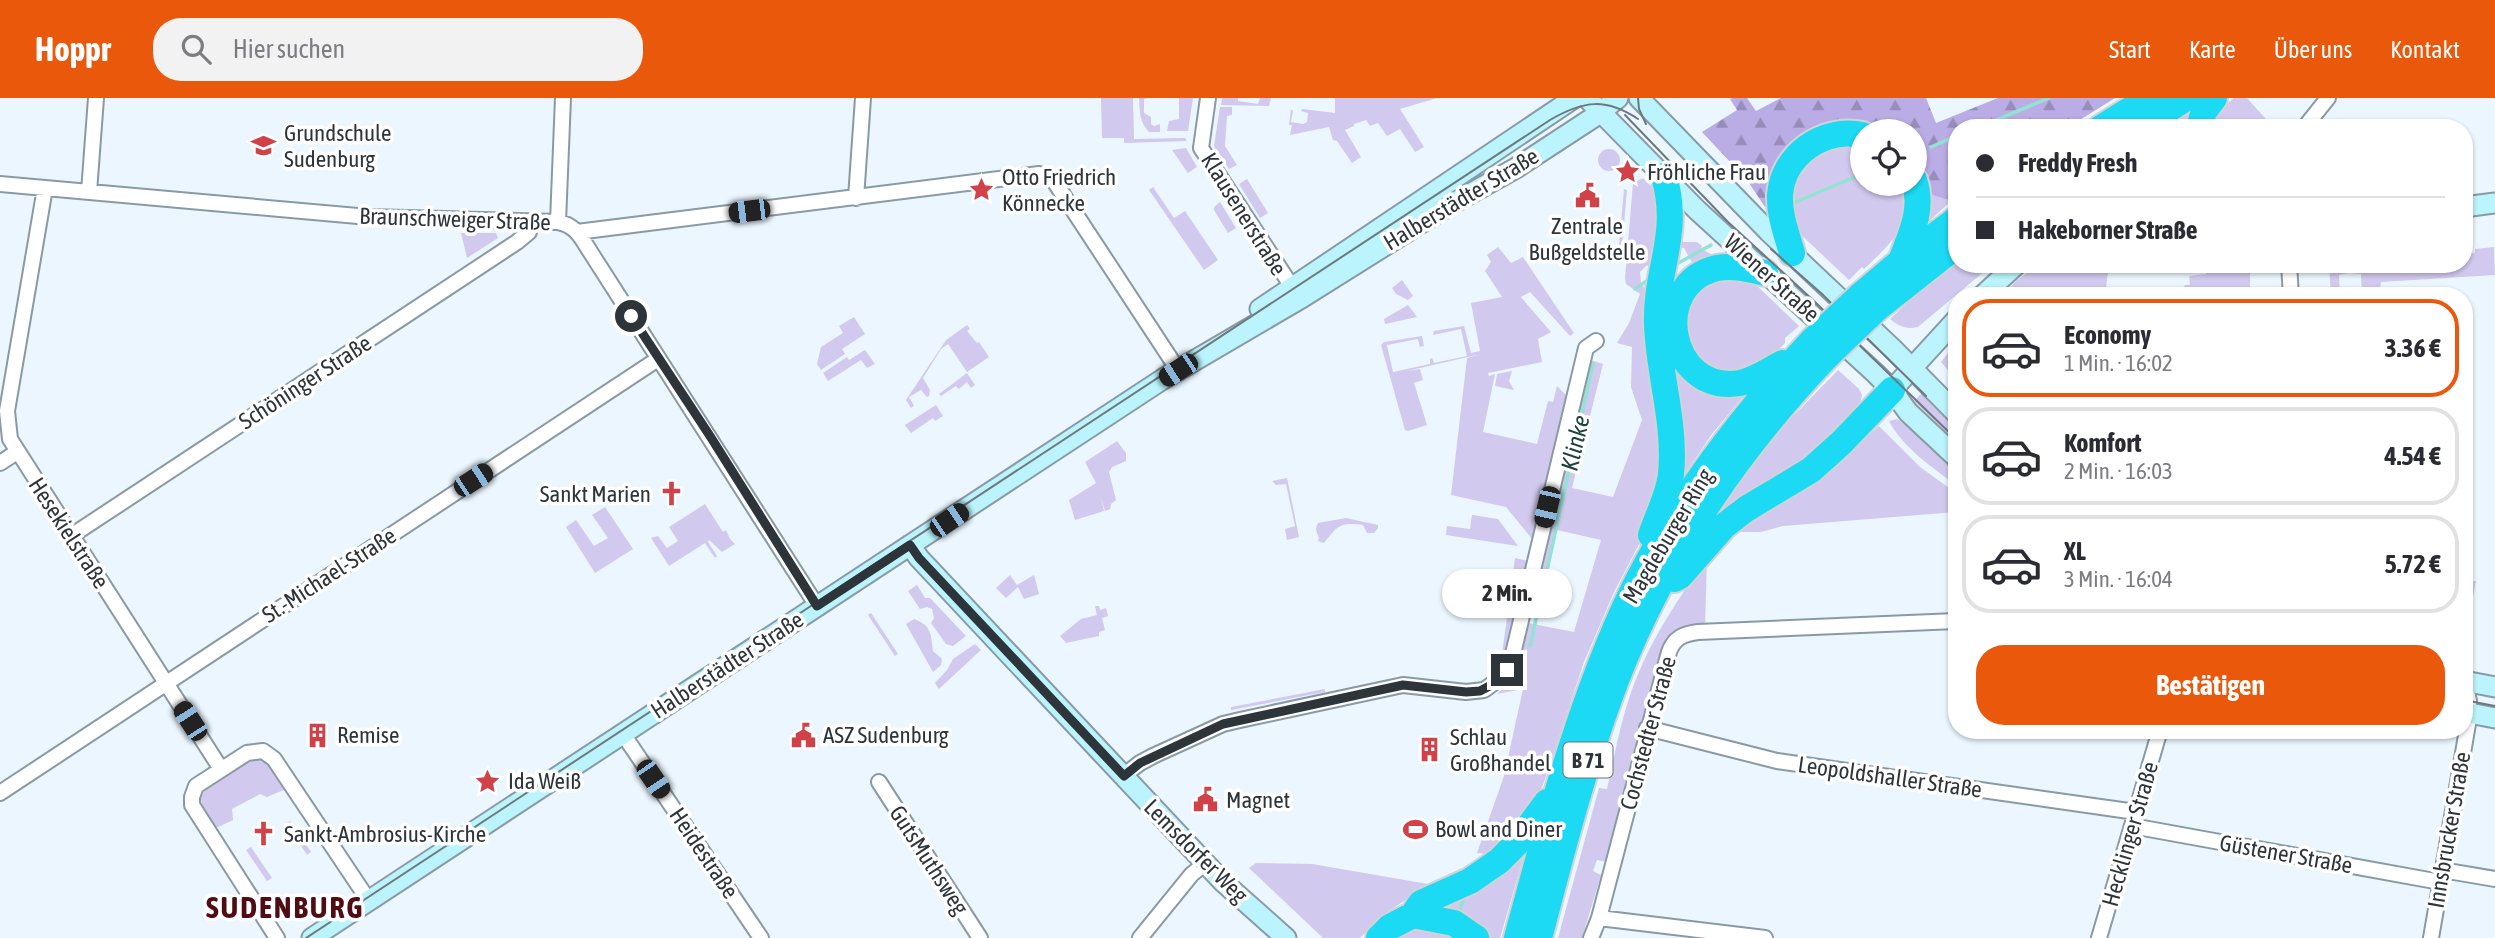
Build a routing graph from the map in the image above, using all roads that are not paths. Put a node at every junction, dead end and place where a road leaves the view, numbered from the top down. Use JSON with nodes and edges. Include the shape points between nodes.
{"nodes":[{"id":1,"x":96,"y":98,"type":"edge"},
{"id":2,"x":563,"y":98,"type":"edge"},
{"id":3,"x":863,"y":98,"type":"edge"},
{"id":4,"x":1208,"y":98,"type":"edge"},
{"id":5,"x":1574,"y":98,"type":"edge"},
{"id":6,"x":1618,"y":98,"type":"edge"},
{"id":7,"x":1639,"y":98,"type":"edge"},
{"id":8,"x":2149,"y":98,"type":"edge"},
{"id":9,"x":2186,"y":98,"type":"edge"},
{"id":10,"x":2214,"y":98,"type":"edge"},
{"id":11,"x":2328,"y":98,"type":"edge"},
{"id":12,"x":1594,"y":105,"type":"edge"},
{"id":13,"x":2115,"y":119,"type":"edge"},
{"id":14,"x":2153,"y":119,"type":"edge"},
{"id":15,"x":2202,"y":119,"type":"edge"},
{"id":16,"x":2311,"y":119,"type":"edge"},
{"id":17,"x":1850,"y":135,"type":"edge"},
{"id":18,"x":1664,"y":176,"type":"junction"},
{"id":19,"x":0,"y":184,"type":"edge"},
{"id":20,"x":45,"y":188,"type":"junction"},
{"id":21,"x":89,"y":192,"type":"junction"},
{"id":22,"x":1918,"y":196,"type":"edge"},
{"id":23,"x":856,"y":198,"type":"junction"},
{"id":24,"x":2495,"y":203,"type":"edge"},
{"id":25,"x":2473,"y":205,"type":"edge"},
{"id":26,"x":558,"y":222,"type":"junction"},
{"id":27,"x":529,"y":223,"type":"junction"},
{"id":28,"x":1948,"y":226,"type":"edge"},
{"id":29,"x":577,"y":232,"type":"junction"},
{"id":30,"x":1948,"y":251,"type":"edge"},
{"id":31,"x":1793,"y":253,"type":"junction"},
{"id":32,"x":1900,"y":262,"type":"junction"},
{"id":33,"x":1765,"y":273,"type":"junction"},
{"id":34,"x":2007,"y":273,"type":"edge"},
{"id":35,"x":1992,"y":287,"type":"edge"},
{"id":36,"x":1296,"y":292,"type":"junction"},
{"id":37,"x":1868,"y":303,"type":"junction"},
{"id":38,"x":1948,"y":329,"type":"edge"},
{"id":39,"x":1596,"y":341,"type":"dead end"},
{"id":40,"x":1813,"y":350,"type":"junction"},
{"id":41,"x":658,"y":359,"type":"junction"},
{"id":42,"x":1912,"y":368,"type":"junction"},
{"id":43,"x":1178,"y":370,"type":"junction"},
{"id":44,"x":1892,"y":390,"type":"junction"},
{"id":45,"x":1948,"y":405,"type":"edge"},
{"id":46,"x":1948,"y":449,"type":"edge"},
{"id":47,"x":17,"y":452,"type":"junction"},
{"id":48,"x":0,"y":463,"type":"edge"},
{"id":49,"x":71,"y":536,"type":"junction"},
{"id":50,"x":910,"y":545,"type":"junction"},
{"id":51,"x":1657,"y":589,"type":"junction"},
{"id":52,"x":817,"y":606,"type":"junction"},
{"id":53,"x":1625,"y":607,"type":"junction"},
{"id":54,"x":1948,"y":621,"type":"edge"},
{"id":55,"x":2473,"y":683,"type":"edge"},
{"id":56,"x":166,"y":684,"type":"junction"},
{"id":57,"x":2495,"y":687,"type":"edge"},
{"id":58,"x":2473,"y":714,"type":"edge"},
{"id":59,"x":2495,"y":718,"type":"edge"},
{"id":60,"x":1647,"y":728,"type":"junction"},
{"id":61,"x":623,"y":734,"type":"junction"},
{"id":62,"x":2157,"y":739,"type":"edge"},
{"id":63,"x":2463,"y":739,"type":"edge"},
{"id":64,"x":221,"y":769,"type":"junction"},
{"id":65,"x":1124,"y":776,"type":"junction"},
{"id":66,"x":878,"y":782,"type":"dead end"},
{"id":67,"x":1557,"y":790,"type":"junction"},
{"id":68,"x":0,"y":793,"type":"edge"},
{"id":69,"x":2134,"y":819,"type":"junction"},
{"id":70,"x":1206,"y":863,"type":"junction"},
{"id":71,"x":2441,"y":876,"type":"junction"},
{"id":72,"x":2495,"y":879,"type":"edge"},
{"id":73,"x":369,"y":901,"type":"junction"},
{"id":74,"x":1420,"y":917,"type":"junction"},
{"id":75,"x":1599,"y":918,"type":"junction"},
{"id":76,"x":325,"y":934,"type":"edge"},
{"id":77,"x":277,"y":938,"type":"edge"},
{"id":78,"x":761,"y":938,"type":"edge"},
{"id":79,"x":981,"y":938,"type":"edge"},
{"id":80,"x":1140,"y":938,"type":"edge"},
{"id":81,"x":1286,"y":938,"type":"edge"},
{"id":82,"x":1379,"y":938,"type":"edge"},
{"id":83,"x":1476,"y":938,"type":"edge"},
{"id":84,"x":1517,"y":938,"type":"edge"},
{"id":85,"x":1539,"y":938,"type":"edge"},
{"id":86,"x":1591,"y":938,"type":"edge"},
{"id":87,"x":1765,"y":938,"type":"edge"},
{"id":88,"x":2099,"y":938,"type":"edge"},
{"id":89,"x":2431,"y":938,"type":"edge"}],
"edges":[{"from":1,"to":21,"type":"street"},
{"from":2,"to":26,"type":"street"},
{"from":3,"to":23,"type":"street"},
{"from":4,"to":36,"type":"street","name":"Klausenerstraße","via":[[1201,148]]},
{"from":5,"to":36,"type":"street","name":"Halberstädter Straße"},
{"from":6,"to":12,"type":"street","name":"Halberstädter Straße"},
{"from":7,"to":31,"type":"street","name":"Wiener Straße"},
{"from":8,"to":13,"type":"highway"},
{"from":9,"to":14,"type":"highway"},
{"from":10,"to":15,"type":"highway"},
{"from":11,"to":16,"type":"street"},
{"from":12,"to":18,"type":"street","name":"Wiener Straße"},
{"from":12,"to":36,"type":"street","name":"Halberstädter Straße","via":[[1516,168]]},
{"from":17,"to":31,"type":"highway","via":[[1834,134],[1810,145],[1790,165],[1781,204]]},
{"from":18,"to":33,"type":"street","name":"Wiener Straße"},
{"from":18,"to":53,"type":"highway","via":[[1672,215],[1657,324],[1672,432],[1671,477]]},
{"from":19,"to":20,"type":"street","name":"Braunschweiger Straße"},
{"from":20,"to":21,"type":"street","name":"Braunschweiger Straße"},
{"from":20,"to":47,"type":"street","name":"Hesekielstraße","via":[[7,411],[8,433]]},
{"from":21,"to":27,"type":"street","name":"Braunschweiger Straße","via":[[369,218]]},
{"from":22,"to":32,"type":"highway","via":[[1918,214]]},
{"from":23,"to":29,"type":"street","name":"Braunschweiger Straße"},
{"from":23,"to":43,"type":"street","name":"Braunschweiger Straße","via":[[1046,175]]},
{"from":24,"to":25,"type":"street"},
{"from":26,"to":27,"type":"street","name":"Braunschweiger Straße"},
{"from":26,"to":29,"type":"street","name":"Braunschweiger Straße"},
{"from":27,"to":49,"type":"street","name":"Schöninger Straße","via":[[529,232],[517,242]]},
{"from":28,"to":32,"type":"highway","name":"Magdeburger Ring","number":"B 71"},
{"from":29,"to":41,"type":"street"},
{"from":30,"to":37,"type":"highway","name":"Magdeburger Ring","number":"B 71"},
{"from":31,"to":42,"type":"street","name":"Wiener Straße"},
{"from":32,"to":37,"type":"highway","name":"Magdeburger Ring","number":"B 71"},
{"from":33,"to":40,"type":"highway","via":[[1716,268],[1693,281],[1675,313],[1678,349],[1696,372],[1730,384],[1749,381]]},
{"from":33,"to":44,"type":"street","name":"Wiener Straße"},
{"from":34,"to":35,"type":"street"},
{"from":36,"to":43,"type":"street","name":"Halberstädter Straße"},
{"from":37,"to":40,"type":"highway","name":"Magdeburger Ring","number":"B 71","bridge":true},
{"from":38,"to":42,"type":"street"},
{"from":39,"to":65,"type":"street","via":[[1586,348],[1512,658],[1497,682],[1470,692],[1403,685],[1223,724],[1140,763]]},
{"from":40,"to":51,"type":"highway","name":"Magdeburger Ring","number":"B 71","via":[[1787,399],[1730,469]]},
{"from":40,"to":53,"type":"highway","name":"Magdeburger Ring","number":"B 71","via":[[1737,429],[1705,471]]},
{"from":41,"to":52,"type":"street"},
{"from":41,"to":56,"type":"street","name":"St.-Michael-Straße"},
{"from":42,"to":44,"type":"street"},
{"from":42,"to":45,"type":"street","name":"Wiener Straße"},
{"from":43,"to":50,"type":"street","name":"Halberstädter Straße"},
{"from":44,"to":46,"type":"street","name":"Wiener Straße"},
{"from":44,"to":51,"type":"highway","via":[[1820,462],[1731,519],[1679,576]]},
{"from":47,"to":48,"type":"street"},
{"from":47,"to":49,"type":"street","name":"Hesekielstraße"},
{"from":49,"to":56,"type":"street","name":"Hesekielstraße"},
{"from":50,"to":52,"type":"street","name":"Halberstädter Straße"},
{"from":50,"to":65,"type":"street","name":"Lemsdorfer Weg"},
{"from":51,"to":85,"type":"highway","name":"Magdeburger Ring","number":"B 71","via":[[1595,737]]},
{"from":52,"to":61,"type":"street","name":"Halberstädter Straße"},
{"from":53,"to":67,"type":"highway","name":"Magdeburger Ring","number":"B 71","via":[[1587,699]]},
{"from":54,"to":60,"type":"street","name":"Cochstedter Straße","via":[[1684,635],[1671,646]]},
{"from":55,"to":57,"type":"street"},
{"from":56,"to":64,"type":"street","name":"Hesekielstraße"},
{"from":56,"to":68,"type":"street","name":"St.-Michael-Straße"},
{"from":58,"to":59,"type":"street"},
{"from":60,"to":69,"type":"street","name":"Leopoldshaller Straße","via":[[1777,761]]},
{"from":60,"to":75,"type":"street","name":"Cochstedter Straße"},
{"from":61,"to":73,"type":"street","name":"Halberstädter Straße"},
{"from":61,"to":78,"type":"street","name":"Heidestraße"},
{"from":62,"to":69,"type":"street","name":"Hecklinger Straße"},
{"from":63,"to":71,"type":"street","name":"Innsbrucker Straße"},
{"from":64,"to":73,"type":"street","via":[[250,752],[272,756]]},
{"from":64,"to":77,"type":"street","via":[[196,786],[192,805]]},
{"from":65,"to":70,"type":"street","name":"Lemsdorfer Weg"},
{"from":66,"to":79,"type":"street","name":"GutsMuthsweg"},
{"from":67,"to":74,"type":"highway","via":[[1507,854],[1470,881],[1420,903]]},
{"from":67,"to":84,"type":"highway","name":"Magdeburger Ring","number":"B 71"},
{"from":69,"to":71,"type":"street","name":"Güstener Straße"},
{"from":69,"to":88,"type":"street","name":"Hecklinger Straße"},
{"from":70,"to":80,"type":"street"},
{"from":70,"to":81,"type":"street","name":"Lemsdorfer Weg"},
{"from":71,"to":72,"type":"street","name":"Güstener Straße"},
{"from":71,"to":89,"type":"street","name":"Innsbrucker Straße"},
{"from":73,"to":76,"type":"street","name":"Halberstädter Straße"},
{"from":74,"to":82,"type":"highway"},
{"from":74,"to":83,"type":"highway","via":[[1454,923]]},
{"from":75,"to":86,"type":"street","name":"Cochstedter Straße"},
{"from":75,"to":87,"type":"street"}]}
